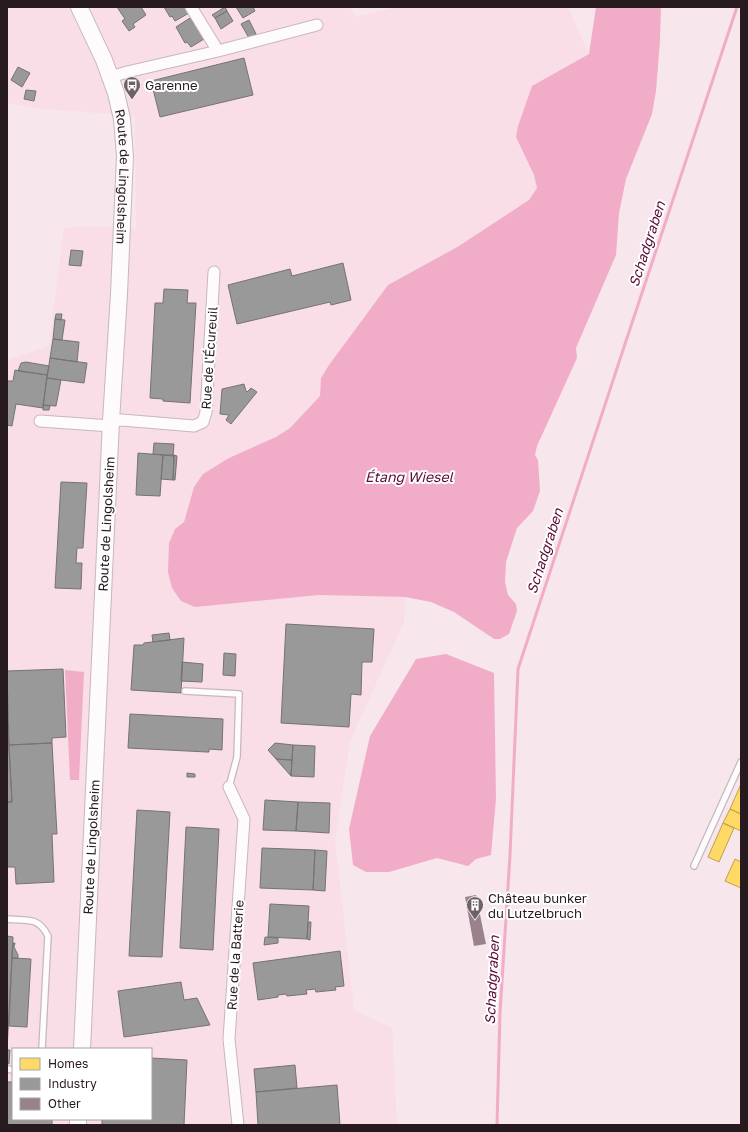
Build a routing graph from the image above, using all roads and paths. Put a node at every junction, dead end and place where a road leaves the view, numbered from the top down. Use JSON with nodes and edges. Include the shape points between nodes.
{"nodes":[{"id":1,"x":79,"y":7,"type":"edge"},
{"id":2,"x":192,"y":7,"type":"edge"},
{"id":3,"x":317,"y":25,"type":"dead end"},
{"id":4,"x":218,"y":51,"type":"junction"},
{"id":5,"x":111,"y":77,"type":"junction"},
{"id":6,"x":214,"y":272,"type":"dead end"},
{"id":7,"x":40,"y":421,"type":"dead end"},
{"id":8,"x":111,"y":423,"type":"junction"},
{"id":9,"x":185,"y":691,"type":"dead end"},
{"id":10,"x":741,"y":762,"type":"edge"},
{"id":11,"x":229,"y":787,"type":"joint"},
{"id":12,"x":694,"y":866,"type":"dead end"},
{"id":13,"x":7,"y":920,"type":"edge"},
{"id":14,"x":42,"y":1048,"type":"edge"},
{"id":15,"x":82,"y":1048,"type":"edge"},
{"id":16,"x":238,"y":1125,"type":"edge"}],
"edges":[{"from":1,"to":5,"type":"main road","name":"Route de Lingolsheim"},
{"from":2,"to":4,"type":"street"},
{"from":3,"to":4,"type":"street"},
{"from":4,"to":5,"type":"street"},
{"from":5,"to":8,"type":"main road","name":"Route de Lingolsheim","via":[[121,113],[125,156]]},
{"from":6,"to":8,"type":"street","name":"Rue de l'Écureuil","via":[[206,412],[203,422],[194,426],[122,420]]},
{"from":7,"to":8,"type":"street"},
{"from":8,"to":15,"type":"main road","name":"Route de Lingolsheim"},
{"from":9,"to":11,"type":"lane","via":[[239,694],[237,757]]},
{"from":10,"to":12,"type":"lane"},
{"from":11,"to":16,"type":"street","name":"Rue de la Batterie","via":[[244,819],[229,1039]]},
{"from":13,"to":14,"type":"lane","via":[[36,922],[44,928],[48,936]]}]}
